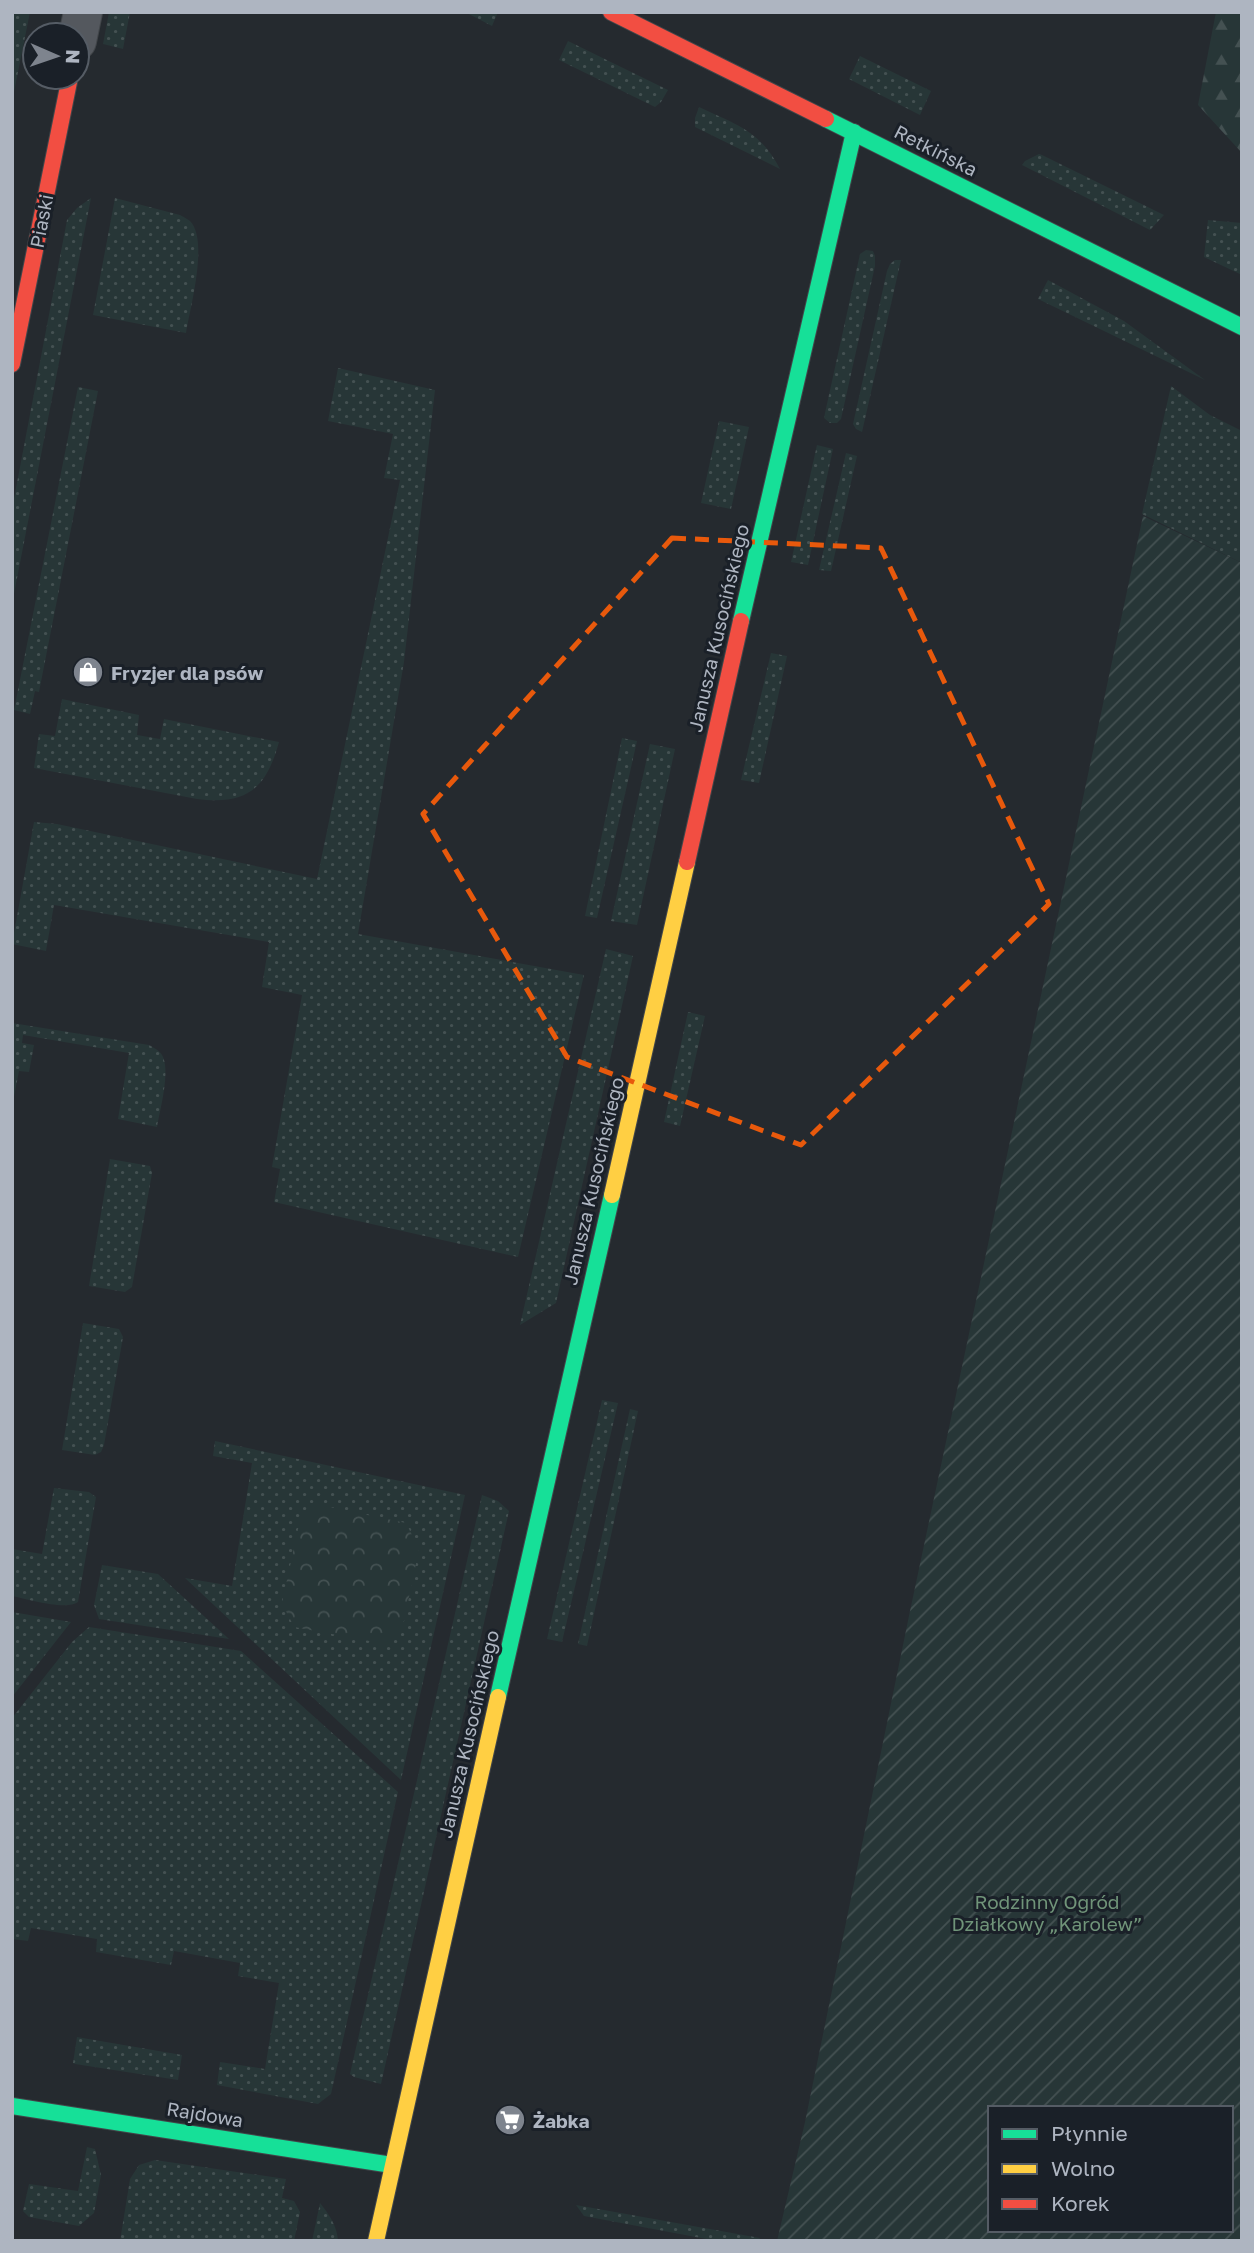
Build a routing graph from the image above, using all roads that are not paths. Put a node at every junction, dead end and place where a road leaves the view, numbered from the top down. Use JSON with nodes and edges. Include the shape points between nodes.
{"nodes":[{"id":1,"x":611,"y":12,"type":"edge"},
{"id":2,"x":67,"y":91,"type":"edge"},
{"id":3,"x":854,"y":132,"type":"junction"},
{"id":4,"x":1242,"y":327,"type":"edge"},
{"id":5,"x":12,"y":364,"type":"edge"},
{"id":6,"x":12,"y":2106,"type":"edge"},
{"id":7,"x":392,"y":2165,"type":"junction"},
{"id":8,"x":376,"y":2241,"type":"edge"}],
"edges":[{"from":1,"to":3,"type":"street","name":"Retkińska"},
{"from":2,"to":5,"type":"street","name":"Piaski"},
{"from":3,"to":4,"type":"street","name":"Retkińska"},
{"from":3,"to":7,"type":"street","name":"Janusza Kusocińskiego"},
{"from":6,"to":7,"type":"street","name":"Rajdowa"},
{"from":7,"to":8,"type":"street","name":"Janusza Kusocińskiego"}]}
